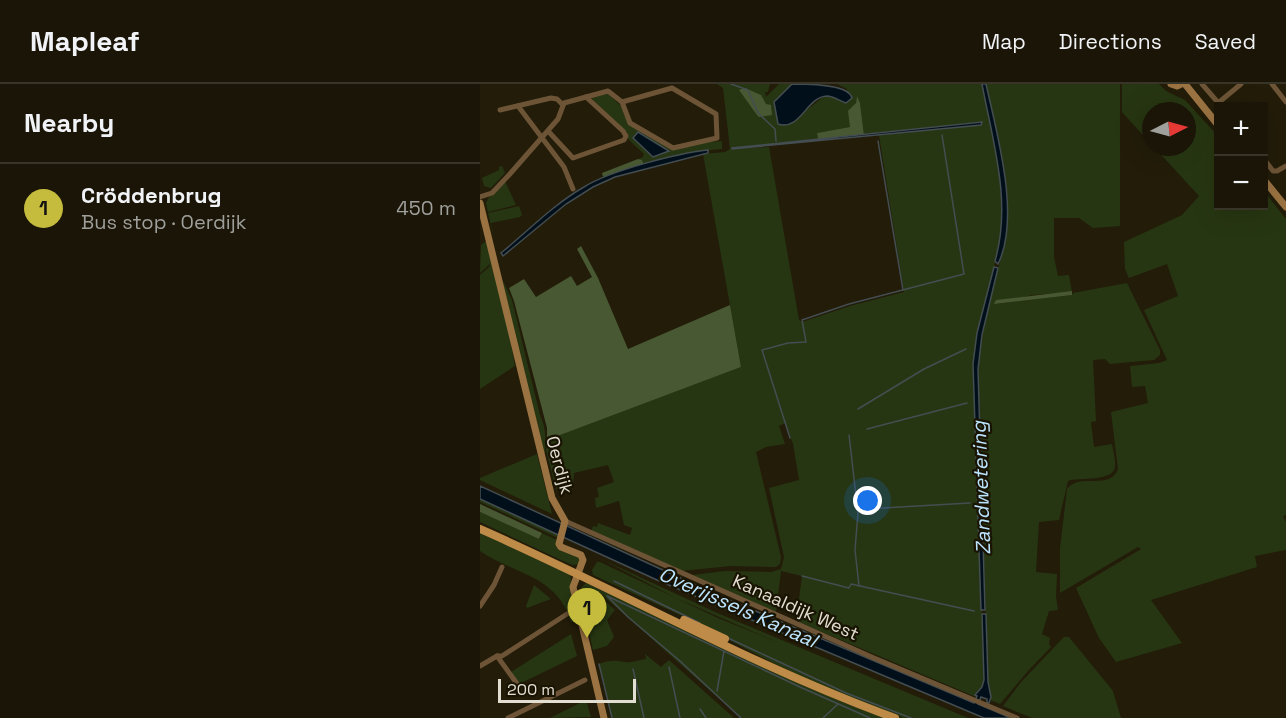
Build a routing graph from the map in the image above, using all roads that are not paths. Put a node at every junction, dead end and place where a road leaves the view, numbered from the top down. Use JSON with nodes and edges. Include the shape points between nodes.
{"nodes":[{"id":1,"x":1171,"y":84,"type":"edge"},
{"id":2,"x":1183,"y":84,"type":"edge"},
{"id":3,"x":1202,"y":84,"type":"edge"},
{"id":4,"x":1241,"y":84,"type":"edge"},
{"id":5,"x":1272,"y":84,"type":"edge"},
{"id":6,"x":586,"y":97,"type":"junction"},
{"id":7,"x":622,"y":102,"type":"junction"},
{"id":8,"x":1217,"y":102,"type":"edge"},
{"id":9,"x":1222,"y":102,"type":"edge"},
{"id":10,"x":1286,"y":102,"type":"edge"},
{"id":11,"x":563,"y":105,"type":"junction"},
{"id":12,"x":518,"y":106,"type":"junction"},
{"id":13,"x":500,"y":110,"type":"dead end"},
{"id":14,"x":1214,"y":120,"type":"edge"},
{"id":15,"x":548,"y":131,"type":"junction"},
{"id":16,"x":541,"y":138,"type":"junction"},
{"id":17,"x":1268,"y":165,"type":"edge"},
{"id":18,"x":1286,"y":166,"type":"edge"},
{"id":19,"x":1268,"y":186,"type":"edge"},
{"id":20,"x":573,"y":189,"type":"dead end"},
{"id":21,"x":480,"y":197,"type":"edge"},
{"id":22,"x":480,"y":203,"type":"edge"},
{"id":23,"x":1286,"y":207,"type":"edge"},
{"id":24,"x":480,"y":523,"type":"edge"},
{"id":25,"x":564,"y":524,"type":"junction"},
{"id":26,"x":480,"y":529,"type":"edge"},
{"id":27,"x":502,"y":567,"type":"dead end"},
{"id":28,"x":579,"y":573,"type":"junction"},
{"id":29,"x":480,"y":606,"type":"edge"},
{"id":30,"x":567,"y":614,"type":"dead end"},
{"id":31,"x":497,"y":656,"type":"junction"},
{"id":32,"x":480,"y":666,"type":"edge"},
{"id":33,"x":585,"y":680,"type":"dead end"},
{"id":34,"x":518,"y":685,"type":"dead end"},
{"id":35,"x":508,"y":718,"type":"edge"},
{"id":36,"x":604,"y":718,"type":"edge"},
{"id":37,"x":895,"y":718,"type":"edge"},
{"id":38,"x":1017,"y":718,"type":"edge"}],
"edges":[{"from":1,"to":2,"type":"street"},
{"from":2,"to":14,"type":"street"},
{"from":3,"to":8,"type":"street"},
{"from":4,"to":9,"type":"street"},
{"from":5,"to":10,"type":"street"},
{"from":6,"to":7,"type":"street","via":[[608,91]]},
{"from":6,"to":11,"type":"street"},
{"from":6,"to":15,"type":"street","via":[[623,131],[624,140],[573,158]]},
{"from":7,"to":7,"type":"street","via":[[675,89],[716,114],[717,136],[715,140],[673,148],[630,123]]},
{"from":11,"to":12,"type":"street","via":[[551,98]]},
{"from":11,"to":15,"type":"street"},
{"from":12,"to":13,"type":"street"},
{"from":12,"to":16,"type":"street"},
{"from":15,"to":16,"type":"street"},
{"from":16,"to":20,"type":"street","via":[[564,167]]},
{"from":16,"to":21,"type":"street","via":[[492,193]]},
{"from":17,"to":18,"type":"street","via":[[1273,171]]},
{"from":19,"to":23,"type":"street"},
{"from":22,"to":25,"type":"street","name":"Oerdijk","via":[[552,498]]},
{"from":24,"to":28,"type":"main road"},
{"from":25,"to":28,"type":"street","via":[[561,547],[582,557]]},
{"from":25,"to":38,"type":"street","name":"Kanaaldijk West"},
{"from":26,"to":28,"type":"main road"},
{"from":27,"to":29,"type":"street"},
{"from":28,"to":36,"type":"street","via":[[574,589]]},
{"from":28,"to":37,"type":"main road","via":[[773,667]]},
{"from":30,"to":31,"type":"street"},
{"from":31,"to":32,"type":"street"},
{"from":31,"to":34,"type":"street"},
{"from":33,"to":35,"type":"street"}]}
